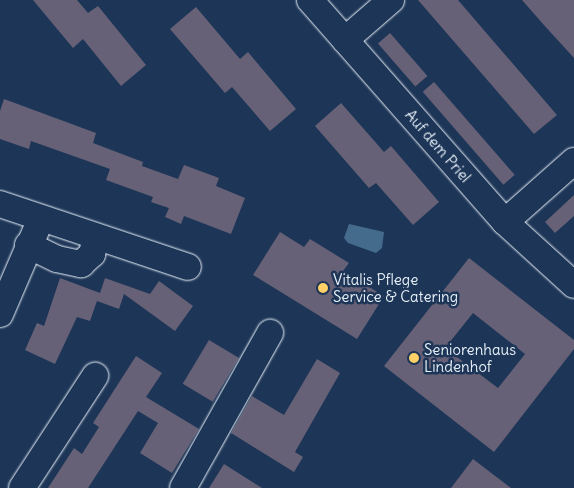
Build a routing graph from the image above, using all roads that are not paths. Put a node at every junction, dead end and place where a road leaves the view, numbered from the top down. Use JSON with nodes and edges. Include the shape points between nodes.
{"nodes":[{"id":1,"x":310,"y":0,"type":"edge"},
{"id":2,"x":391,"y":0,"type":"edge"},
{"id":3,"x":345,"y":40,"type":"junction"},
{"id":4,"x":574,"y":161,"type":"edge"},
{"id":5,"x":0,"y":204,"type":"edge"},
{"id":6,"x":41,"y":219,"type":"junction"},
{"id":7,"x":505,"y":222,"type":"junction"},
{"id":8,"x":96,"y":237,"type":"junction"},
{"id":9,"x":28,"y":245,"type":"junction"},
{"id":10,"x":188,"y":267,"type":"dead end"},
{"id":11,"x":574,"y":285,"type":"edge"},
{"id":12,"x":0,"y":314,"type":"edge"},
{"id":13,"x":270,"y":333,"type":"dead end"},
{"id":14,"x":95,"y":376,"type":"dead end"},
{"id":15,"x":22,"y":488,"type":"edge"},
{"id":16,"x":183,"y":488,"type":"edge"}],
"edges":[{"from":1,"to":3,"type":"street","name":"Auf dem Priel"},
{"from":2,"to":3,"type":"street"},
{"from":3,"to":7,"type":"street","name":"Auf dem Priel"},
{"from":4,"to":7,"type":"street"},
{"from":5,"to":6,"type":"street"},
{"from":6,"to":8,"type":"street"},
{"from":6,"to":9,"type":"street"},
{"from":7,"to":11,"type":"street","name":"Auf dem Priel"},
{"from":8,"to":9,"type":"street","via":[[92,254],[82,264],[57,259]]},
{"from":8,"to":10,"type":"street"},
{"from":9,"to":12,"type":"street"},
{"from":13,"to":16,"type":"street"},
{"from":14,"to":15,"type":"street"}]}
